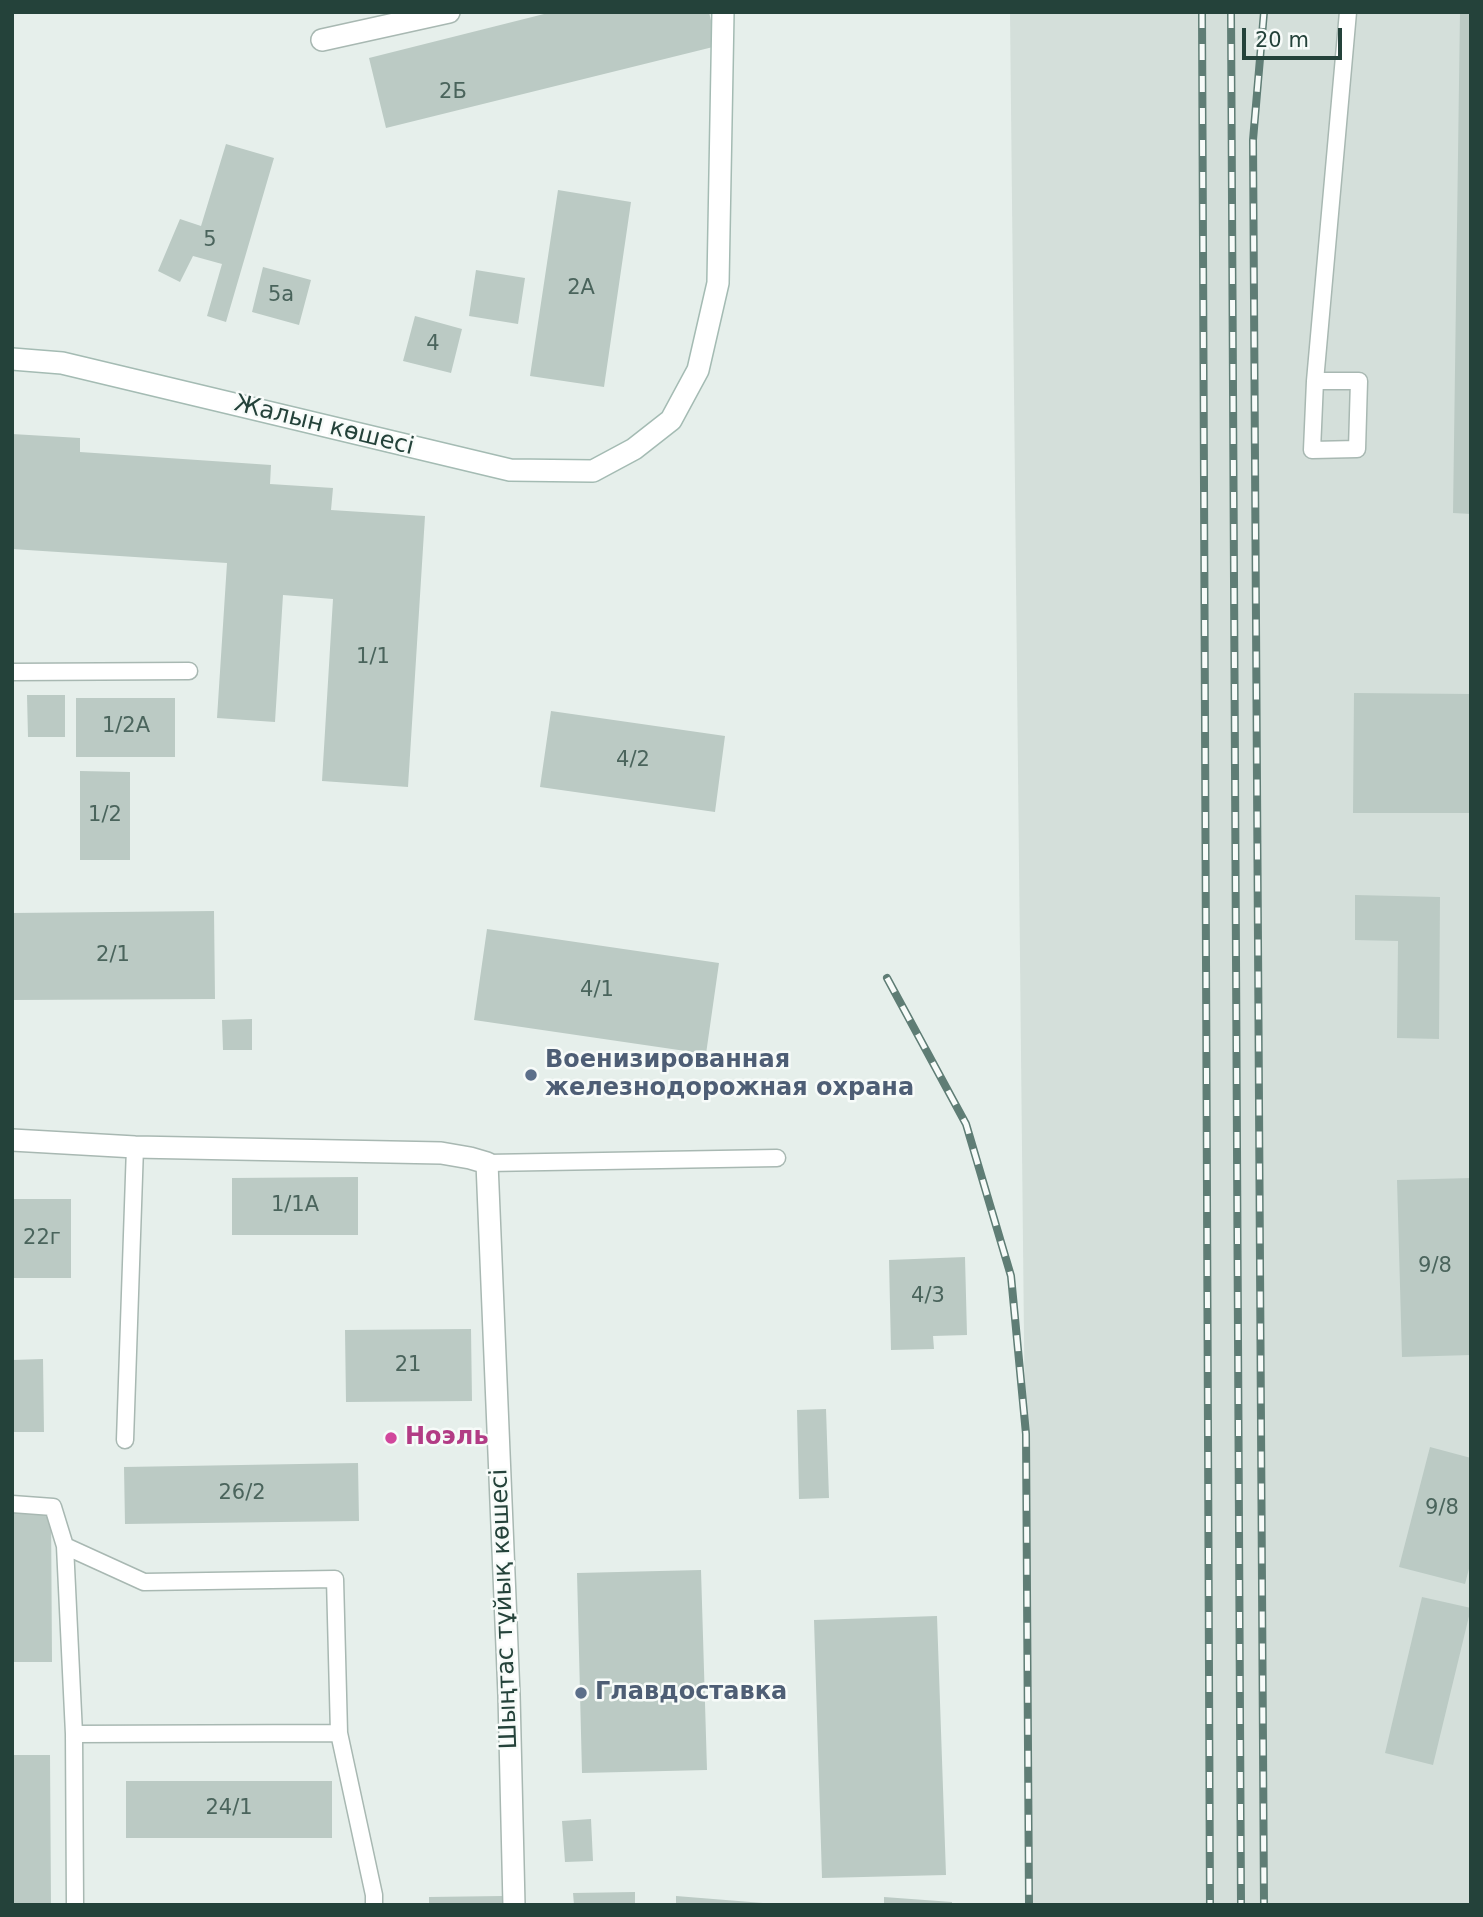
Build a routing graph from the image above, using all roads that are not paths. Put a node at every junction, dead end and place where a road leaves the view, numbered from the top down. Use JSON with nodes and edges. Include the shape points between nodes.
{"nodes":[{"id":1,"x":449,"y":12,"type":"edge"},
{"id":2,"x":723,"y":12,"type":"edge"},
{"id":3,"x":1348,"y":12,"type":"edge"},
{"id":4,"x":426,"y":15,"type":"edge"},
{"id":5,"x":321,"y":40,"type":"dead end"},
{"id":6,"x":12,"y":359,"type":"edge"},
{"id":7,"x":1315,"y":381,"type":"junction"},
{"id":8,"x":189,"y":671,"type":"dead end"},
{"id":9,"x":12,"y":672,"type":"edge"},
{"id":10,"x":12,"y":1140,"type":"edge"},
{"id":11,"x":135,"y":1147,"type":"junction"},
{"id":12,"x":778,"y":1158,"type":"dead end"},
{"id":13,"x":487,"y":1163,"type":"junction"},
{"id":14,"x":125,"y":1440,"type":"dead end"},
{"id":15,"x":12,"y":1504,"type":"edge"},
{"id":16,"x":65,"y":1546,"type":"junction"},
{"id":17,"x":339,"y":1733,"type":"junction"},
{"id":18,"x":74,"y":1734,"type":"junction"},
{"id":19,"x":75,"y":1905,"type":"edge"},
{"id":20,"x":374,"y":1905,"type":"edge"},
{"id":21,"x":514,"y":1905,"type":"edge"}],
"edges":[{"from":1,"to":4,"type":"street"},
{"from":2,"to":6,"type":"street","name":"Жалын көшесі","via":[[718,283],[698,370],[671,420],[634,449],[593,471],[510,470],[62,363]]},
{"from":3,"to":7,"type":"lane"},
{"from":4,"to":5,"type":"street"},
{"from":7,"to":7,"type":"lane","via":[[1312,450],[1357,449],[1359,381]]},
{"from":8,"to":9,"type":"lane"},
{"from":10,"to":11,"type":"street"},
{"from":11,"to":13,"type":"street","via":[[441,1153]]},
{"from":11,"to":14,"type":"lane"},
{"from":12,"to":13,"type":"lane"},
{"from":13,"to":21,"type":"street","name":"Шыңтас тұйық көшесі"},
{"from":15,"to":16,"type":"lane","via":[[53,1507]]},
{"from":16,"to":17,"type":"lane","via":[[144,1582],[335,1579]]},
{"from":16,"to":18,"type":"lane"},
{"from":17,"to":18,"type":"lane"},
{"from":17,"to":20,"type":"lane"},
{"from":18,"to":19,"type":"lane"}]}
